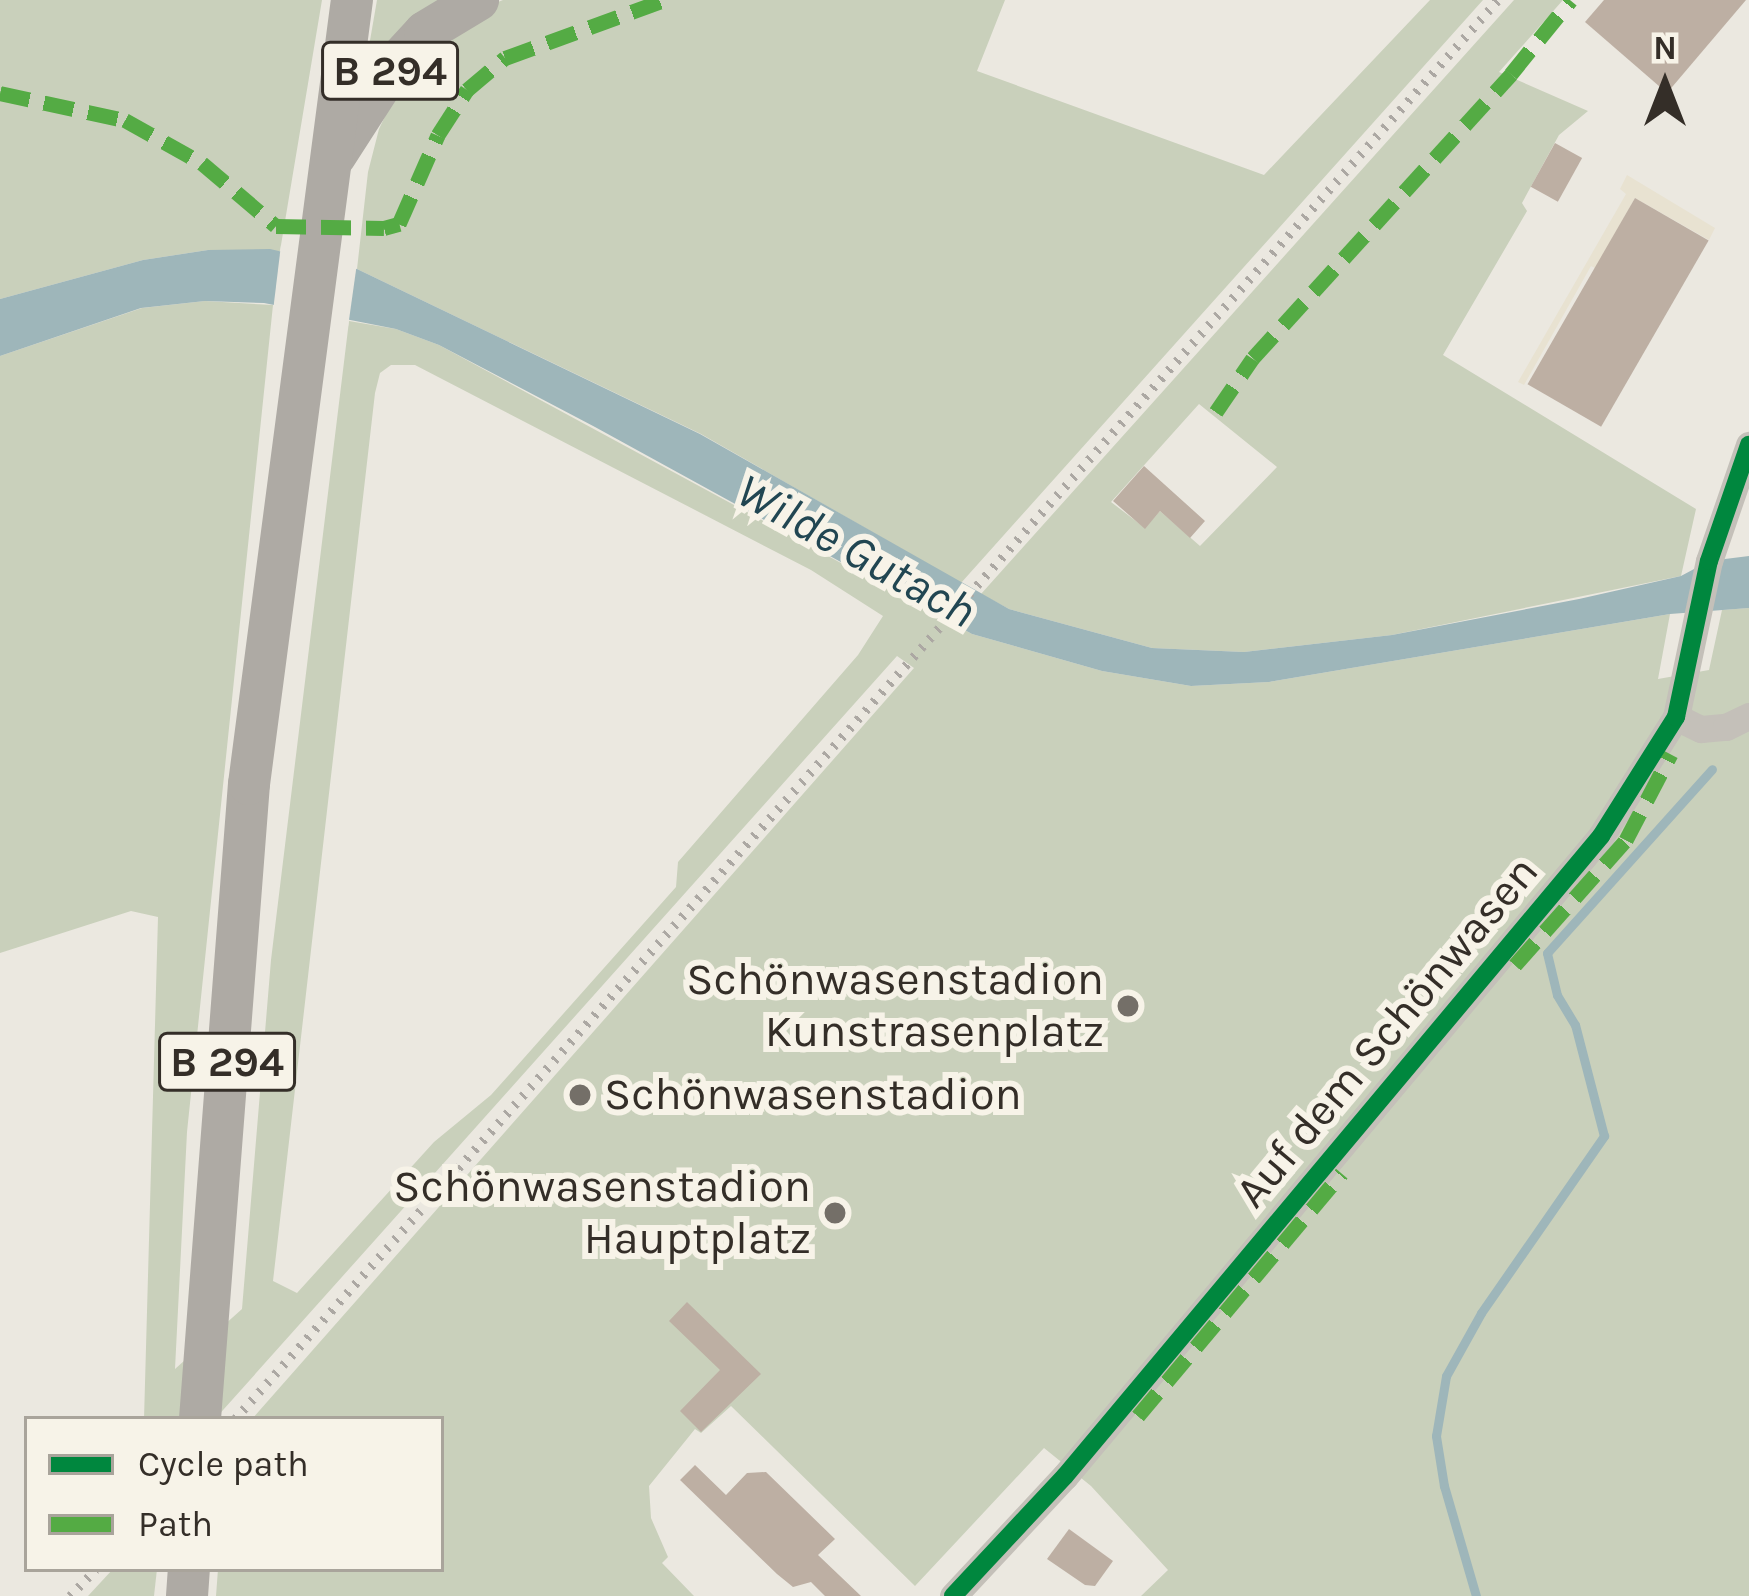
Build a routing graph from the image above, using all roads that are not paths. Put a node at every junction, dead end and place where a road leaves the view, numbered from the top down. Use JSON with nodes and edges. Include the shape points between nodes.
{"nodes":[{"id":1,"x":352,"y":0,"type":"edge"},
{"id":2,"x":478,"y":0,"type":"edge"},
{"id":3,"x":328,"y":167,"type":"junction"},
{"id":4,"x":1749,"y":445,"type":"edge"},
{"id":5,"x":1749,"y":716,"type":"edge"},
{"id":6,"x":1676,"y":717,"type":"junction"},
{"id":7,"x":200,"y":1416,"type":"edge"},
{"id":8,"x":952,"y":1596,"type":"edge"}],
"edges":[{"from":1,"to":3,"type":"highway","number":"B 294"},
{"from":2,"to":3,"type":"highway","number":"B 294","via":[[425,32],[391,69]]},
{"from":3,"to":7,"type":"highway","number":"B 294","via":[[250,784]]},
{"from":4,"to":6,"type":"street","name":"Auf dem Schönwasen","via":[[1708,560]]},
{"from":5,"to":6,"type":"street","via":[[1701,729]]},
{"from":6,"to":8,"type":"street","name":"Auf dem Schönwasen","via":[[1601,836],[1065,1477]]}]}
